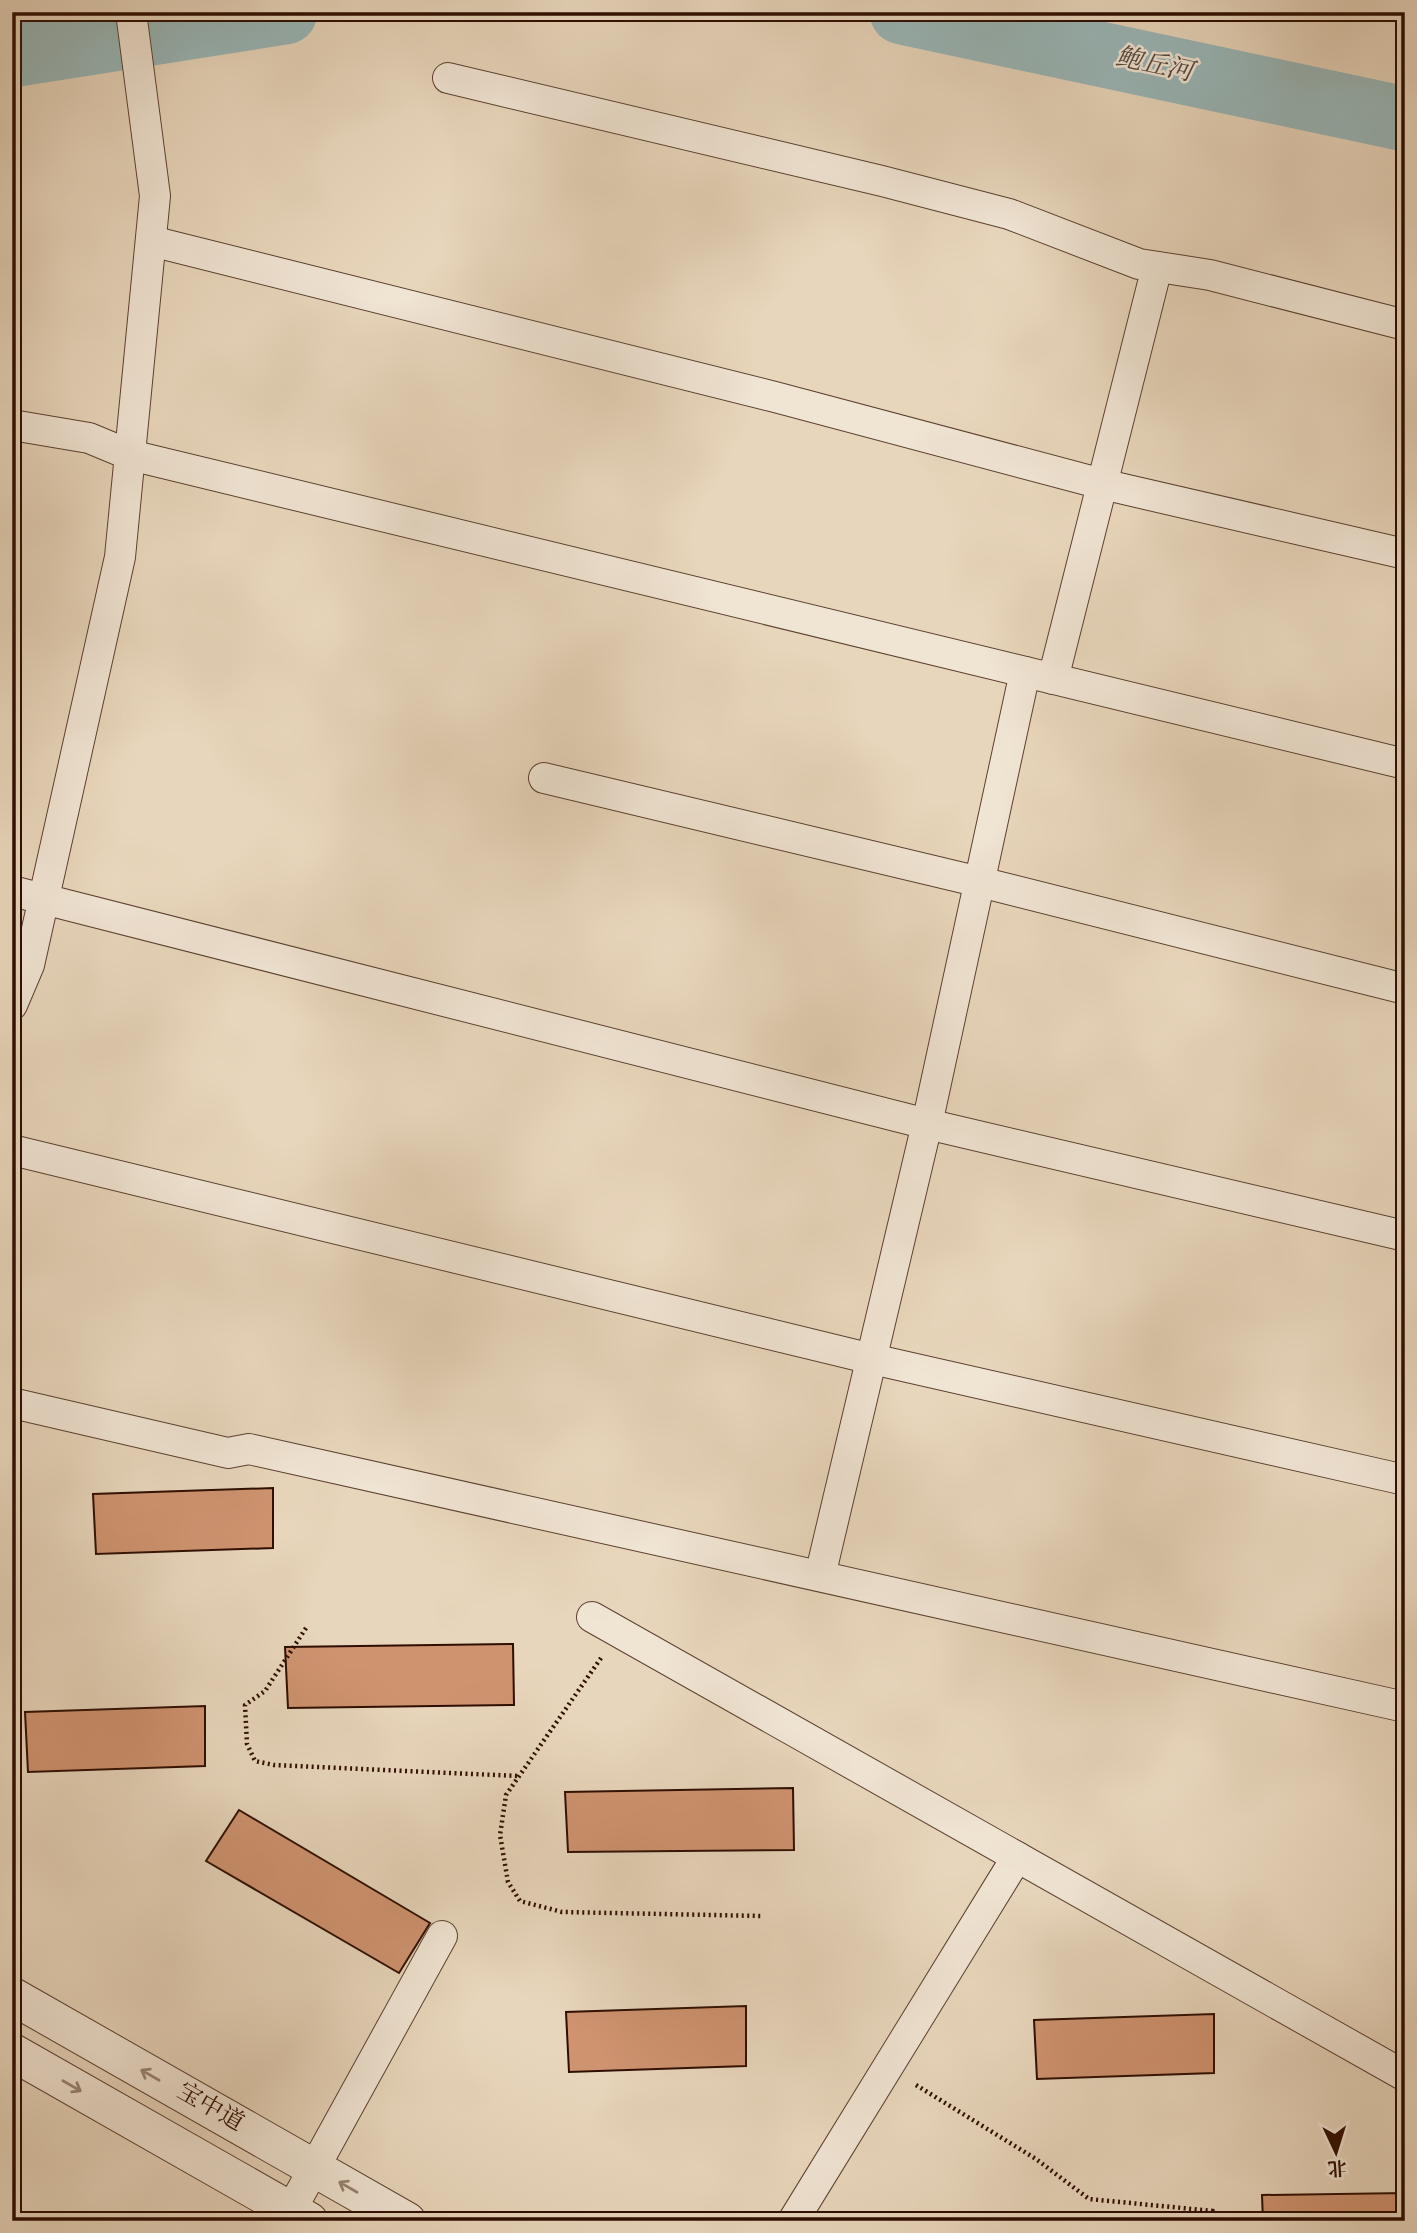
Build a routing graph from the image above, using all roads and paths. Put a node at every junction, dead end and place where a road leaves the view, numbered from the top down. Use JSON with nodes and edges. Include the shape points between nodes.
{"nodes":[{"id":1,"x":131,"y":12,"type":"edge"},
{"id":2,"x":448,"y":78,"type":"dead end"},
{"id":3,"x":151,"y":242,"type":"junction"},
{"id":4,"x":1157,"y":267,"type":"junction"},
{"id":5,"x":1405,"y":325,"type":"edge"},
{"id":6,"x":12,"y":425,"type":"edge"},
{"id":7,"x":130,"y":455,"type":"junction"},
{"id":8,"x":1102,"y":484,"type":"junction"},
{"id":9,"x":1405,"y":554,"type":"edge"},
{"id":10,"x":1039,"y":676,"type":"junction"},
{"id":11,"x":1405,"y":764,"type":"edge"},
{"id":12,"x":544,"y":778,"type":"dead end"},
{"id":13,"x":980,"y":882,"type":"junction"},
{"id":14,"x":12,"y":891,"type":"edge"},
{"id":15,"x":44,"y":900,"type":"junction"},
{"id":16,"x":1405,"y":989,"type":"edge"},
{"id":17,"x":12,"y":1005,"type":"edge"},
{"id":18,"x":927,"y":1124,"type":"junction"},
{"id":19,"x":12,"y":1150,"type":"edge"},
{"id":20,"x":1405,"y":1236,"type":"edge"},
{"id":21,"x":872,"y":1359,"type":"junction"},
{"id":22,"x":12,"y":1403,"type":"edge"},
{"id":23,"x":1405,"y":1480,"type":"edge"},
{"id":24,"x":820,"y":1576,"type":"junction"},
{"id":25,"x":592,"y":1617,"type":"dead end"},
{"id":26,"x":306,"y":1628,"type":"dead end"},
{"id":27,"x":620,"y":1632,"type":"junction"},
{"id":28,"x":1405,"y":1707,"type":"edge"},
{"id":29,"x":519,"y":1776,"type":"junction"},
{"id":30,"x":1017,"y":1857,"type":"junction"},
{"id":31,"x":762,"y":1916,"type":"dead end"},
{"id":32,"x":442,"y":1936,"type":"dead end"},
{"id":33,"x":12,"y":1996,"type":"edge"},
{"id":34,"x":12,"y":2052,"type":"edge"},
{"id":35,"x":887,"y":2068,"type":"junction"},
{"id":36,"x":1405,"y":2076,"type":"edge"},
{"id":37,"x":313,"y":2167,"type":"junction"},
{"id":38,"x":300,"y":2216,"type":"edge"},
{"id":39,"x":407,"y":2221,"type":"edge"},
{"id":40,"x":793,"y":2221,"type":"edge"},
{"id":41,"x":1216,"y":2221,"type":"edge"}],
"edges":[{"from":1,"to":3,"type":"street","via":[[155,196]]},
{"from":2,"to":4,"type":"street","via":[[883,181],[1009,215]]},
{"from":3,"to":7,"type":"street"},
{"from":3,"to":8,"type":"street","via":[[775,397]]},
{"from":4,"to":5,"type":"street","via":[[1210,275]]},
{"from":4,"to":8,"type":"street"},
{"from":6,"to":7,"type":"street","via":[[89,438]]},
{"from":7,"to":10,"type":"street"},
{"from":7,"to":15,"type":"street","via":[[120,557]]},
{"from":8,"to":9,"type":"street"},
{"from":8,"to":10,"type":"street"},
{"from":10,"to":11,"type":"street"},
{"from":10,"to":13,"type":"street"},
{"from":12,"to":13,"type":"street"},
{"from":13,"to":16,"type":"street"},
{"from":13,"to":18,"type":"street"},
{"from":14,"to":15,"type":"street"},
{"from":15,"to":17,"type":"street","via":[[29,965]]},
{"from":15,"to":18,"type":"street"},
{"from":18,"to":20,"type":"street"},
{"from":18,"to":21,"type":"street"},
{"from":19,"to":21,"type":"street"},
{"from":21,"to":23,"type":"street"},
{"from":21,"to":24,"type":"street"},
{"from":22,"to":24,"type":"street","via":[[228,1452],[249,1449]]},
{"from":24,"to":28,"type":"street"},
{"from":25,"to":27,"type":"street"},
{"from":26,"to":29,"type":"path","via":[[265,1691],[245,1705],[247,1744],[255,1761]]},
{"from":27,"to":29,"type":"path"},
{"from":27,"to":30,"type":"street"},
{"from":29,"to":31,"type":"path","via":[[506,1795],[500,1835],[509,1882],[520,1901],[562,1912]]},
{"from":30,"to":35,"type":"street"},
{"from":30,"to":36,"type":"street"},
{"from":32,"to":37,"type":"street"},
{"from":37,"to":33,"type":"street","name":"宝中道","one_way":true},
{"from":34,"to":38,"type":"street","name":"宝中道","one_way":true},
{"from":35,"to":40,"type":"street"},
{"from":35,"to":41,"type":"path","via":[[1036,2159],[1088,2199],[1213,2211]]},
{"from":37,"to":38,"type":"street"},
{"from":39,"to":37,"type":"street","name":"宝中道","one_way":true}]}
